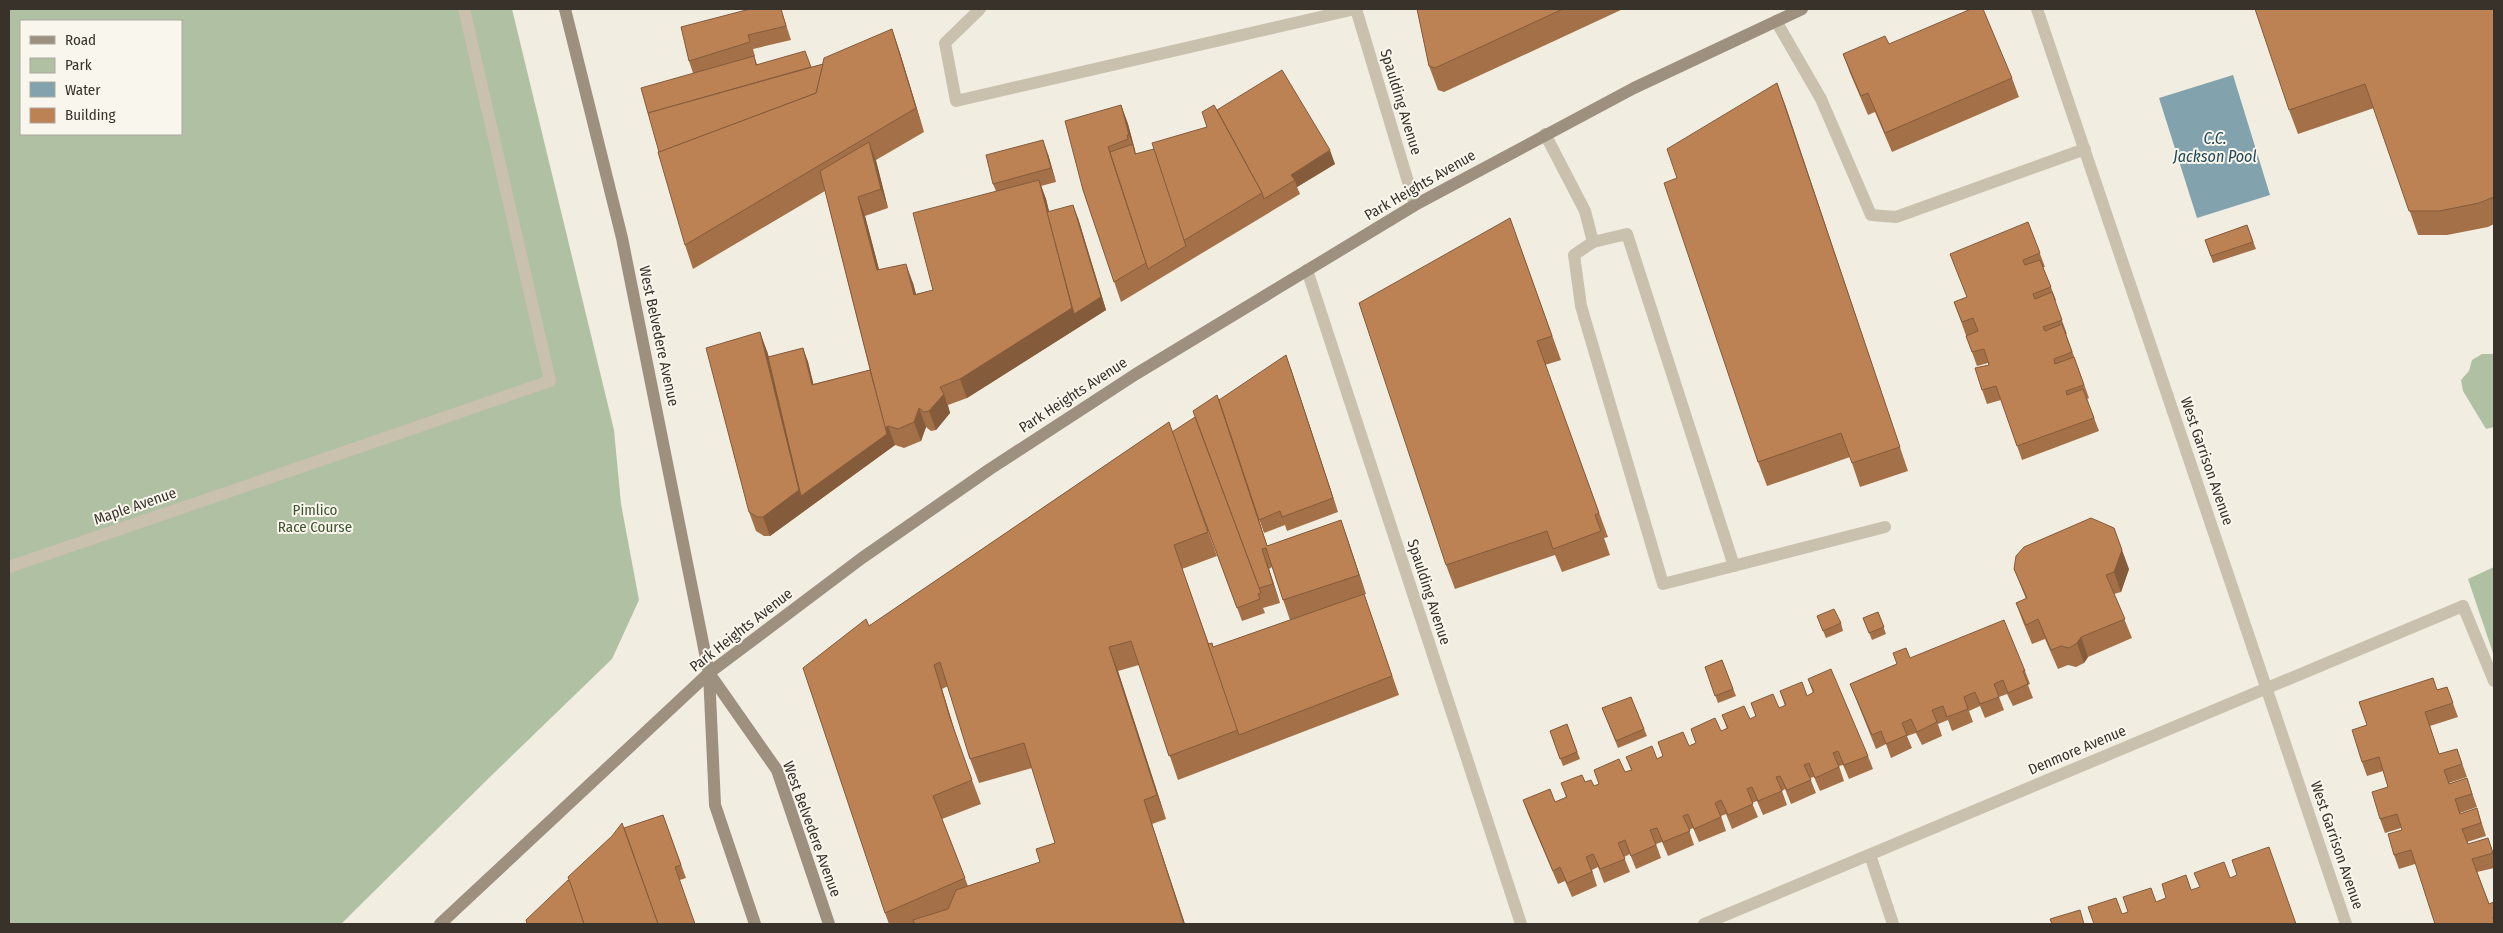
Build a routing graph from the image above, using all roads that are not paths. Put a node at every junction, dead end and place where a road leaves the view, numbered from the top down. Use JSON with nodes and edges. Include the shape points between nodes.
{"nodes":[{"id":1,"x":464,"y":9,"type":"edge"},
{"id":2,"x":565,"y":9,"type":"edge"},
{"id":3,"x":980,"y":9,"type":"edge"},
{"id":4,"x":1356,"y":9,"type":"edge"},
{"id":5,"x":1802,"y":9,"type":"edge"},
{"id":6,"x":2037,"y":9,"type":"edge"},
{"id":7,"x":1776,"y":21,"type":"junction"},
{"id":8,"x":1545,"y":134,"type":"junction"},
{"id":9,"x":2085,"y":149,"type":"junction"},
{"id":10,"x":1415,"y":205,"type":"junction"},
{"id":11,"x":1594,"y":242,"type":"junction"},
{"id":12,"x":1306,"y":270,"type":"junction"},
{"id":13,"x":1886,"y":527,"type":"dead end"},
{"id":14,"x":1734,"y":566,"type":"junction"},
{"id":15,"x":9,"y":567,"type":"edge"},
{"id":16,"x":709,"y":673,"type":"junction"},
{"id":17,"x":2494,"y":681,"type":"edge"},
{"id":18,"x":2267,"y":688,"type":"junction"},
{"id":19,"x":1870,"y":855,"type":"junction"},
{"id":20,"x":1725,"y":920,"type":"edge"},
{"id":21,"x":440,"y":924,"type":"edge"},
{"id":22,"x":755,"y":924,"type":"edge"},
{"id":23,"x":829,"y":924,"type":"edge"},
{"id":24,"x":1521,"y":924,"type":"edge"},
{"id":25,"x":1704,"y":924,"type":"edge"},
{"id":26,"x":1893,"y":924,"type":"edge"},
{"id":27,"x":2346,"y":924,"type":"edge"}],
"edges":[{"from":1,"to":15,"type":"street","name":"Maple Avenue","via":[[550,381]]},
{"from":2,"to":16,"type":"main road","name":"West Belvedere Avenue","via":[[622,238]]},
{"from":3,"to":4,"type":"street","via":[[945,43],[956,101]]},
{"from":4,"to":10,"type":"street","name":"Spaulding Avenue"},
{"from":5,"to":7,"type":"main road","name":"Park Heights Avenue"},
{"from":6,"to":9,"type":"street","name":"West Garrison Avenue"},
{"from":7,"to":8,"type":"main road","name":"Park Heights Avenue"},
{"from":7,"to":9,"type":"street","via":[[1821,99],[1871,215],[1896,217]]},
{"from":8,"to":10,"type":"main road","name":"Park Heights Avenue"},
{"from":8,"to":11,"type":"street","via":[[1586,211]]},
{"from":9,"to":18,"type":"street","name":"West Garrison Avenue"},
{"from":10,"to":12,"type":"main road","name":"Park Heights Avenue"},
{"from":11,"to":14,"type":"street","via":[[1627,234]]},
{"from":11,"to":14,"type":"street","via":[[1574,255],[1581,306],[1663,584]]},
{"from":12,"to":16,"type":"main road","name":"Park Heights Avenue","via":[[990,468],[862,558]]},
{"from":12,"to":24,"type":"street","name":"Spaulding Avenue"},
{"from":13,"to":14,"type":"street"},
{"from":16,"to":21,"type":"main road","name":"Park Heights Avenue"},
{"from":16,"to":22,"type":"main road","name":"West Belvedere Avenue","via":[[715,805]]},
{"from":16,"to":23,"type":"main road","name":"West Belvedere Avenue","via":[[777,770]]},
{"from":17,"to":18,"type":"street","name":"Denmore Avenue","via":[[2463,606]]},
{"from":18,"to":19,"type":"street","name":"Denmore Avenue"},
{"from":18,"to":27,"type":"street","name":"West Garrison Avenue"},
{"from":19,"to":20,"type":"street","name":"Denmore Avenue"},
{"from":19,"to":26,"type":"street"},
{"from":20,"to":25,"type":"street","name":"Denmore Avenue"}]}
